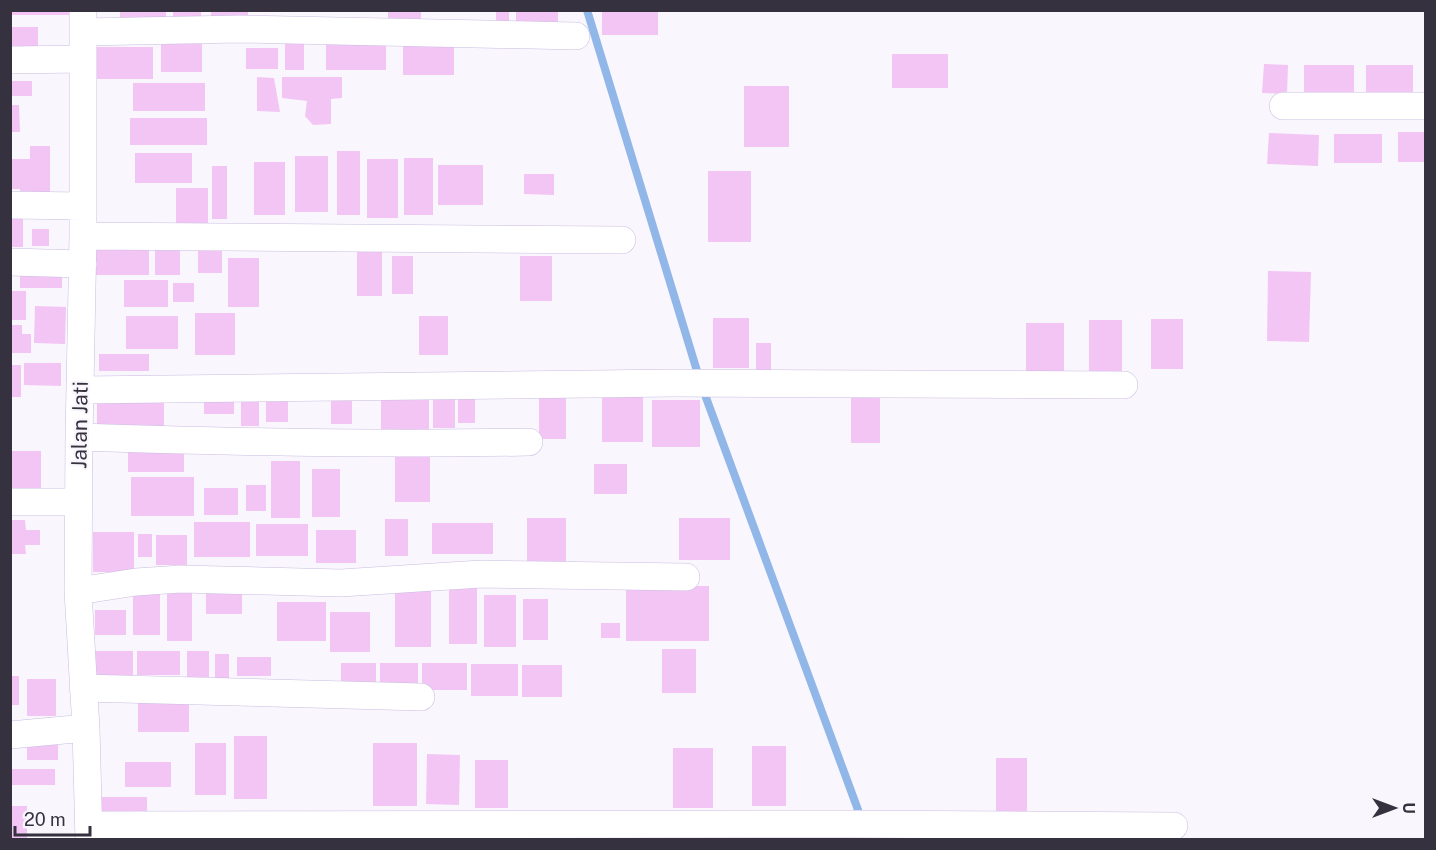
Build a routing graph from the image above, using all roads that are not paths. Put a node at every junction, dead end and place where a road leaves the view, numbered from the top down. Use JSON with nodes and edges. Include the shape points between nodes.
{"nodes":[{"id":1,"x":83,"y":21,"type":"edge"},
{"id":2,"x":576,"y":36,"type":"dead end"},
{"id":3,"x":84,"y":59,"type":"junction"},
{"id":4,"x":10,"y":60,"type":"edge"},
{"id":5,"x":1283,"y":106,"type":"dead end"},
{"id":6,"x":1425,"y":106,"type":"edge"},
{"id":7,"x":10,"y":205,"type":"edge"},
{"id":8,"x":82,"y":206,"type":"junction"},
{"id":9,"x":84,"y":236,"type":"junction"},
{"id":10,"x":622,"y":240,"type":"dead end"},
{"id":11,"x":10,"y":262,"type":"edge"},
{"id":12,"x":83,"y":264,"type":"junction"},
{"id":13,"x":1124,"y":385,"type":"dead end"},
{"id":14,"x":81,"y":390,"type":"junction"},
{"id":15,"x":79,"y":437,"type":"junction"},
{"id":16,"x":529,"y":442,"type":"dead end"},
{"id":17,"x":10,"y":502,"type":"edge"},
{"id":18,"x":79,"y":502,"type":"junction"},
{"id":19,"x":686,"y":577,"type":"dead end"},
{"id":20,"x":78,"y":591,"type":"junction"},
{"id":21,"x":83,"y":688,"type":"junction"},
{"id":22,"x":422,"y":697,"type":"dead end"},
{"id":23,"x":86,"y":728,"type":"junction"},
{"id":24,"x":10,"y":735,"type":"edge"},
{"id":25,"x":1174,"y":826,"type":"dead end"},
{"id":26,"x":89,"y":832,"type":"edge"}],
"edges":[{"from":1,"to":2,"type":"street","via":[[240,29]]},
{"from":1,"to":3,"type":"street","name":"Jalan Jati"},
{"from":3,"to":4,"type":"street"},
{"from":3,"to":8,"type":"street","name":"Jalan Jati"},
{"from":5,"to":6,"type":"street"},
{"from":7,"to":8,"type":"street"},
{"from":8,"to":9,"type":"street","name":"Jalan Jati"},
{"from":9,"to":10,"type":"street"},
{"from":9,"to":12,"type":"street","name":"Jalan Jati"},
{"from":11,"to":12,"type":"street"},
{"from":12,"to":14,"type":"street","name":"Jalan Jati"},
{"from":13,"to":14,"type":"street","via":[[675,383]]},
{"from":14,"to":15,"type":"street","name":"Jalan Jati"},
{"from":15,"to":16,"type":"street","via":[[295,444]]},
{"from":15,"to":18,"type":"street","name":"Jalan Jati"},
{"from":17,"to":18,"type":"street"},
{"from":18,"to":20,"type":"street","name":"Jalan Jati"},
{"from":19,"to":20,"type":"street","via":[[481,574],[341,584],[182,579]]},
{"from":20,"to":21,"type":"street","name":"Jalan Jati"},
{"from":21,"to":22,"type":"street"},
{"from":21,"to":23,"type":"street","name":"Jalan Jati"},
{"from":23,"to":24,"type":"street"},
{"from":23,"to":26,"type":"street","name":"Jalan Jati"},
{"from":25,"to":26,"type":"street","via":[[842,824]]}]}
